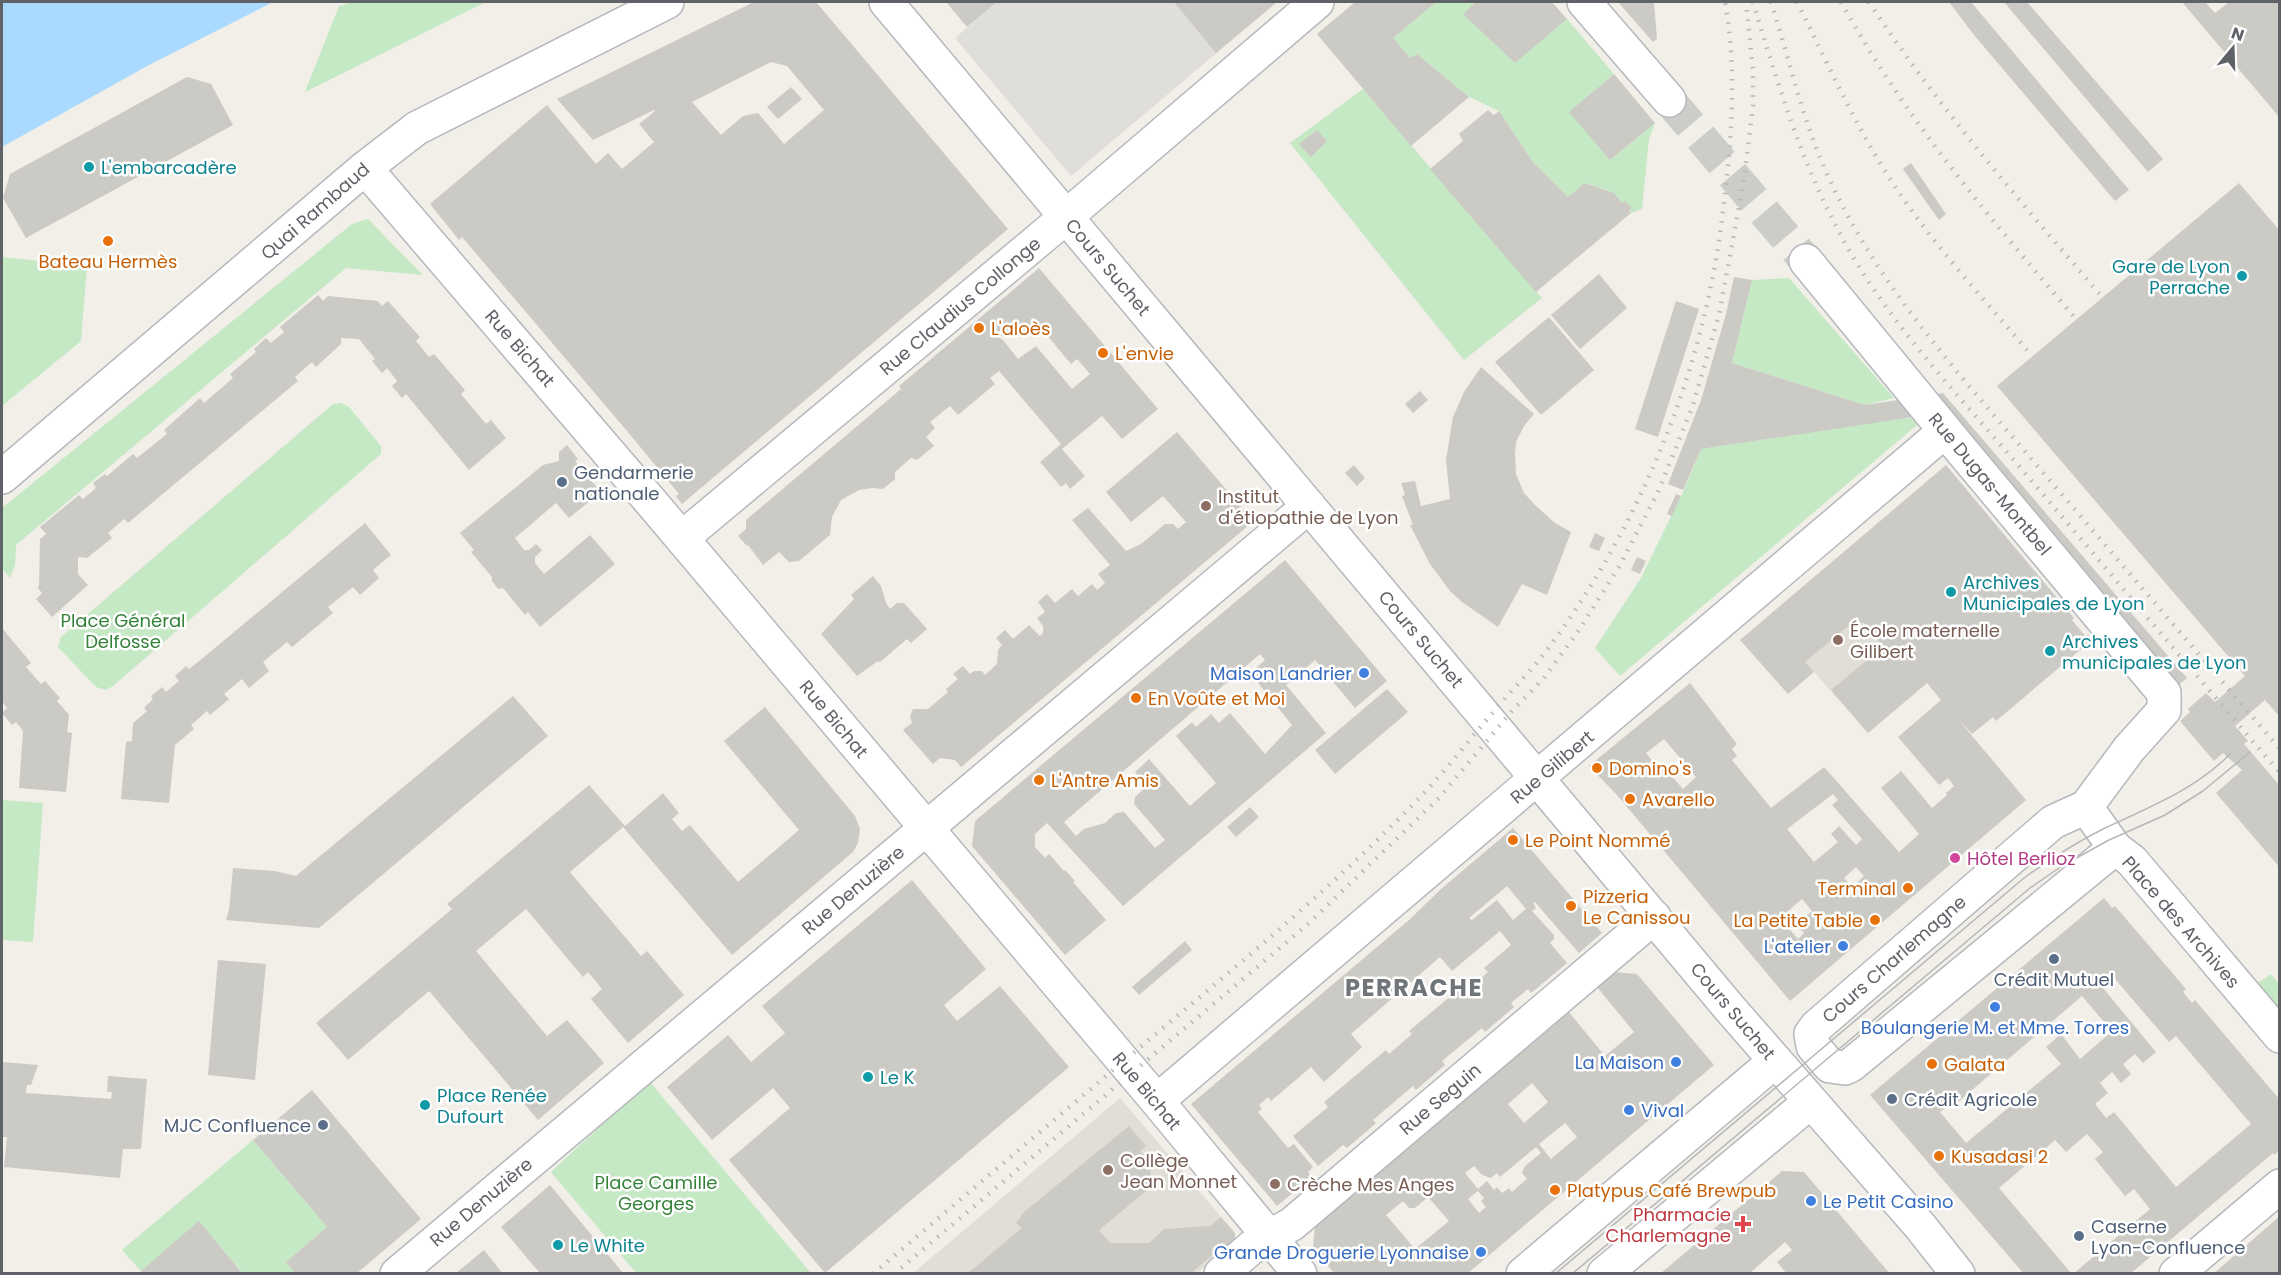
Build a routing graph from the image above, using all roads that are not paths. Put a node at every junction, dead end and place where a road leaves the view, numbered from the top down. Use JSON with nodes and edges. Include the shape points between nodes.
{"nodes":[{"id":1,"x":667,"y":2,"type":"edge"},
{"id":2,"x":886,"y":2,"type":"edge"},
{"id":3,"x":1317,"y":2,"type":"edge"},
{"id":4,"x":1584,"y":2,"type":"edge"},
{"id":5,"x":1669,"y":100,"type":"tunnel mouth"},
{"id":6,"x":365,"y":168,"type":"junction"},
{"id":7,"x":1066,"y":217,"type":"junction"},
{"id":8,"x":1806,"y":261,"type":"tunnel mouth"},
{"id":9,"x":1945,"y":431,"type":"junction"},
{"id":10,"x":2,"y":477,"type":"edge"},
{"id":11,"x":1309,"y":506,"type":"junction"},
{"id":12,"x":682,"y":538,"type":"junction"},
{"id":13,"x":2164,"y":710,"type":"joint"},
{"id":14,"x":1539,"y":778,"type":"junction"},
{"id":15,"x":2086,"y":807,"type":"junction"},
{"id":16,"x":926,"y":828,"type":"junction"},
{"id":17,"x":2115,"y":848,"type":"junction"},
{"id":18,"x":1654,"y":917,"type":"junction"},
{"id":19,"x":2280,"y":1036,"type":"edge"},
{"id":20,"x":1775,"y":1060,"type":"junction"},
{"id":21,"x":1157,"y":1101,"type":"junction"},
{"id":22,"x":1810,"y":1102,"type":"junction"},
{"id":23,"x":2280,"y":1186,"type":"edge"},
{"id":24,"x":1269,"y":1238,"type":"junction"},
{"id":25,"x":397,"y":1274,"type":"edge"},
{"id":26,"x":1221,"y":1274,"type":"edge"},
{"id":27,"x":1300,"y":1274,"type":"edge"},
{"id":28,"x":1524,"y":1274,"type":"edge"},
{"id":29,"x":1604,"y":1274,"type":"edge"},
{"id":30,"x":1958,"y":1274,"type":"edge"},
{"id":31,"x":2176,"y":1274,"type":"edge"}],
"edges":[{"from":1,"to":6,"type":"street","name":"Quai Rambaud","via":[[417,128]]},
{"from":2,"to":7,"type":"street","name":"Cours Suchet"},
{"from":3,"to":7,"type":"street","name":"Rue Claudius Collonge"},
{"from":4,"to":5,"type":"street"},
{"from":6,"to":10,"type":"street","name":"Quai Rambaud"},
{"from":6,"to":12,"type":"street","name":"Rue Bichat"},
{"from":7,"to":11,"type":"street","name":"Cours Suchet"},
{"from":7,"to":12,"type":"street","name":"Rue Claudius Collonge"},
{"from":8,"to":9,"type":"street","name":"Rue Dugas-Montbel"},
{"from":9,"to":13,"type":"street","name":"Rue Dugas-Montbel","via":[[2164,693]]},
{"from":9,"to":14,"type":"street","name":"Rue Gilibert"},
{"from":11,"to":14,"type":"street","name":"Cours Suchet"},
{"from":11,"to":16,"type":"street","name":"Rue Denuzière"},
{"from":12,"to":16,"type":"street","name":"Rue Bichat"},
{"from":13,"to":15,"type":"street","name":"Cours Charlemagne"},
{"from":14,"to":18,"type":"street","name":"Cours Suchet"},
{"from":14,"to":21,"type":"street","name":"Rue Gilibert"},
{"from":15,"to":17,"type":"street","name":"Place des Archives"},
{"from":15,"to":17,"type":"street","name":"Cours Charlemagne","via":[[2054,822],[1817,1026],[1811,1034],[1813,1046],[1830,1066],[1851,1065]]},
{"from":16,"to":21,"type":"street","name":"Rue Bichat"},
{"from":16,"to":25,"type":"street","name":"Rue Denuzière"},
{"from":17,"to":19,"type":"street","name":"Place des Archives","via":[[2132,861]]},
{"from":18,"to":20,"type":"street","name":"Cours Suchet"},
{"from":18,"to":24,"type":"street","name":"Rue Seguin","via":[[1292,1224]]},
{"from":20,"to":22,"type":"street","name":"Cours Suchet"},
{"from":20,"to":28,"type":"street"},
{"from":21,"to":24,"type":"street","name":"Rue Bichat"},
{"from":22,"to":29,"type":"street"},
{"from":22,"to":30,"type":"street","name":"Cours Suchet"},
{"from":23,"to":31,"type":"street"},
{"from":24,"to":26,"type":"street","name":"Rue Seguin"},
{"from":24,"to":27,"type":"street","name":"Rue Bichat"}]}
